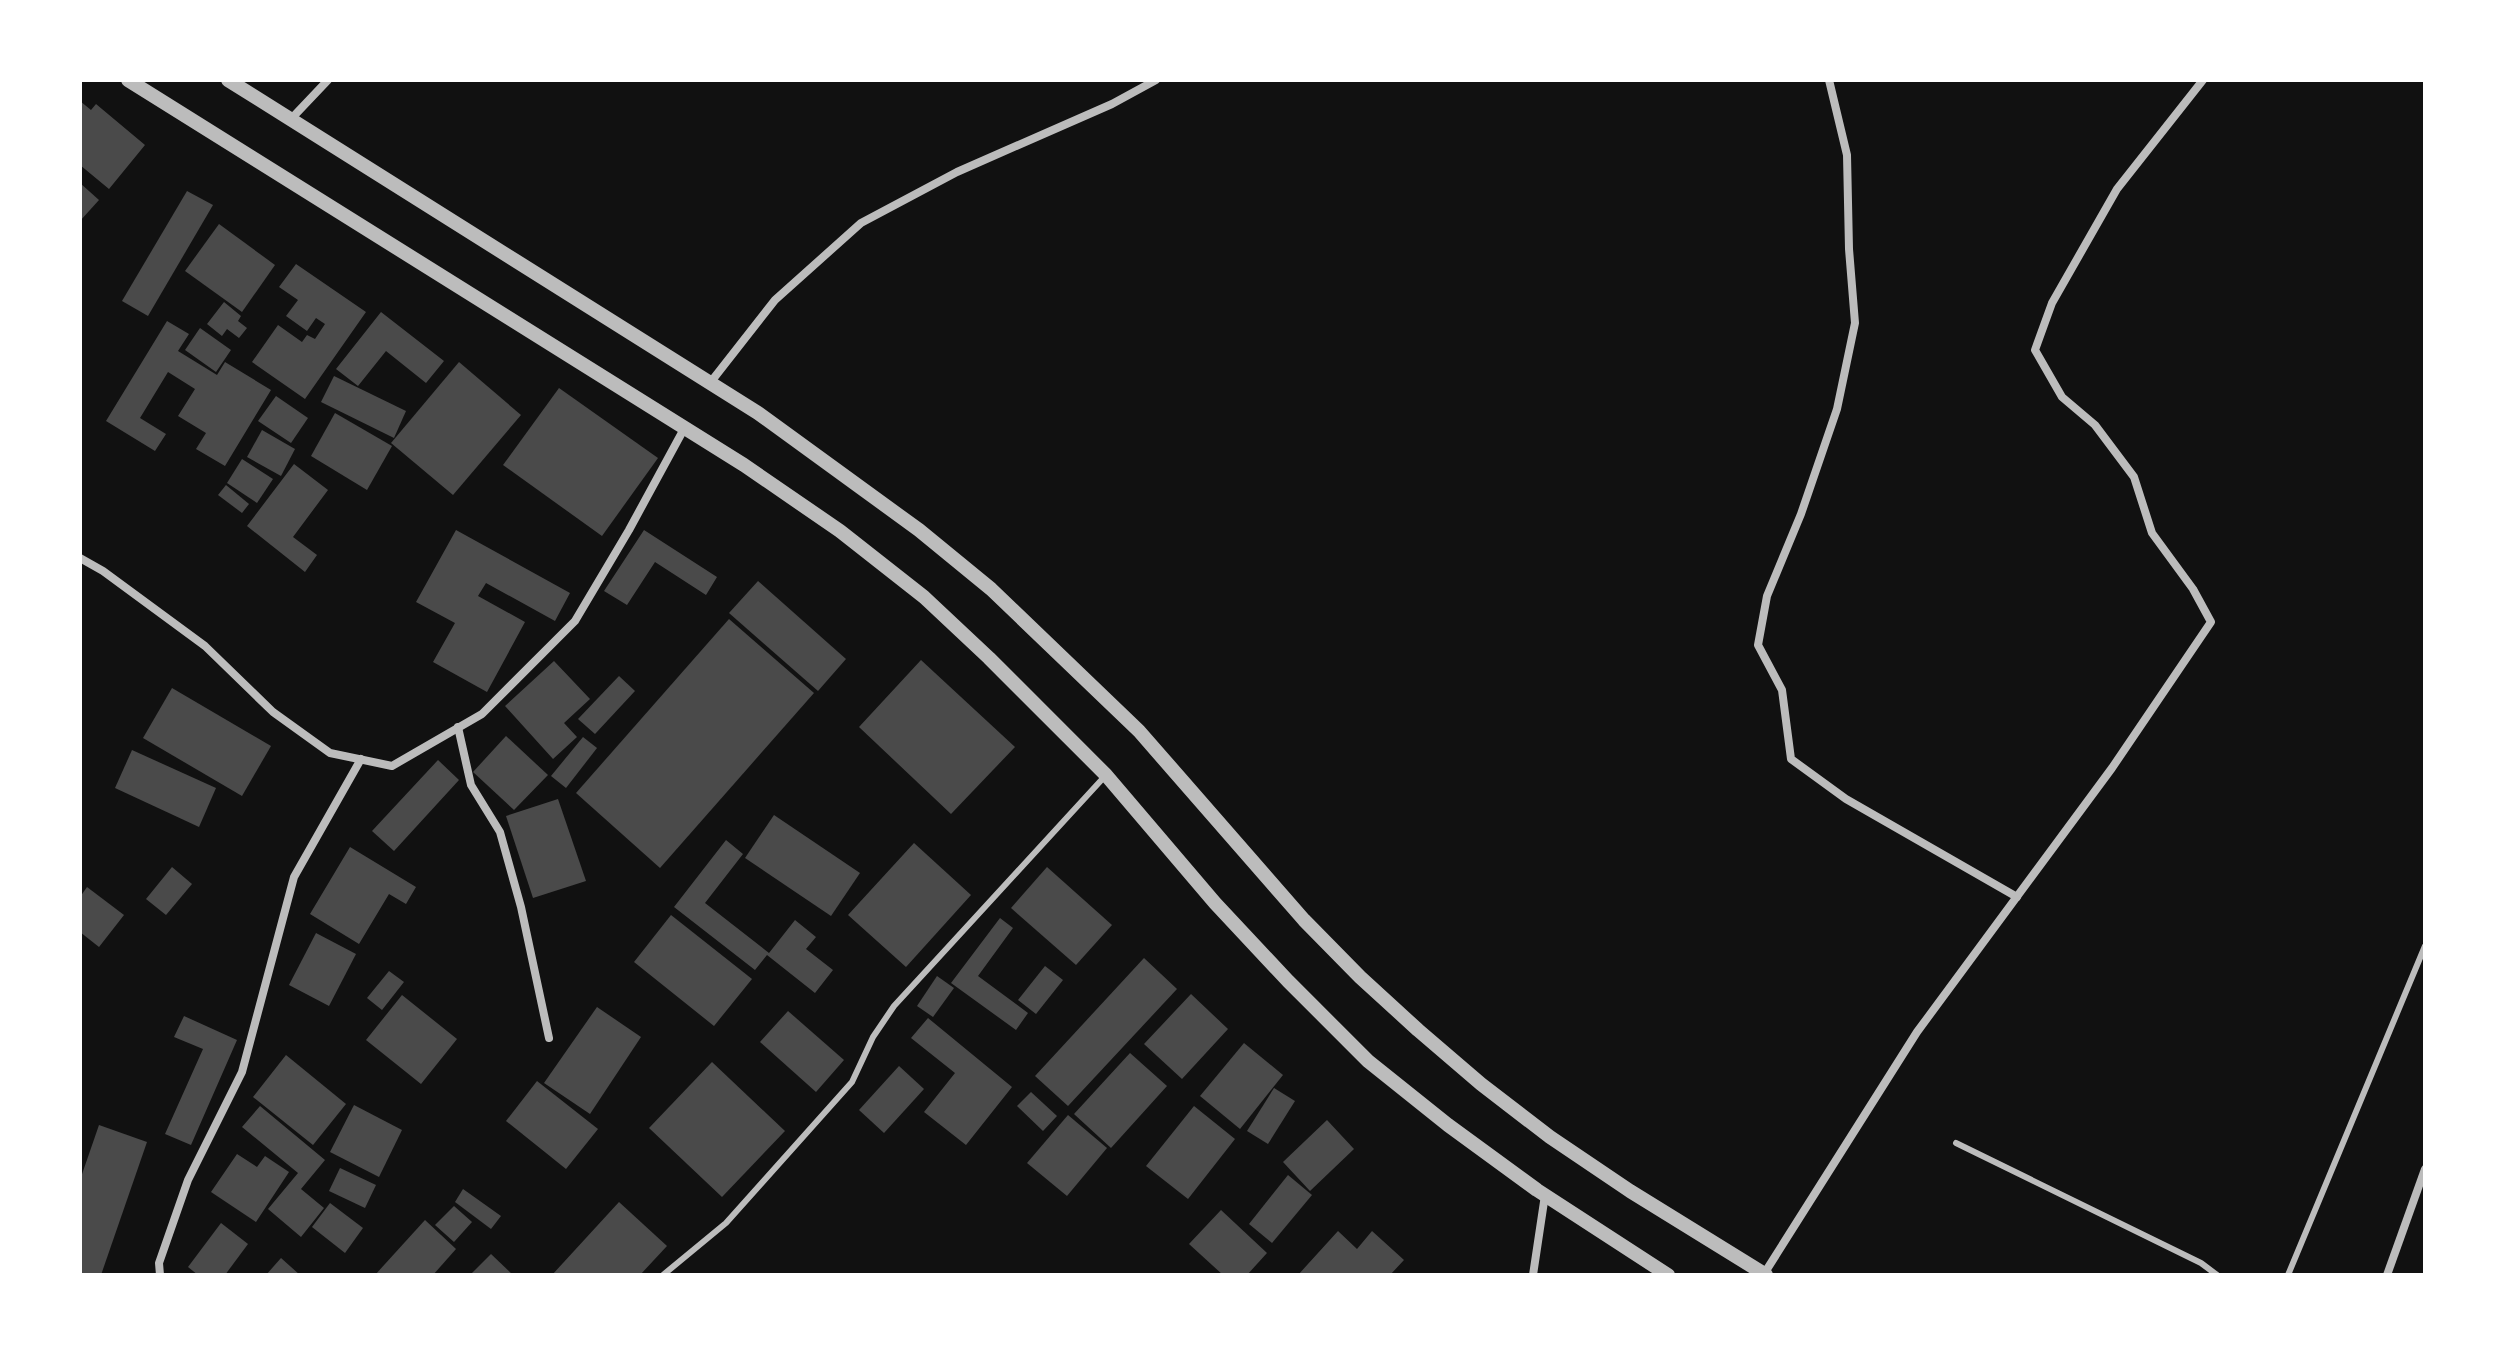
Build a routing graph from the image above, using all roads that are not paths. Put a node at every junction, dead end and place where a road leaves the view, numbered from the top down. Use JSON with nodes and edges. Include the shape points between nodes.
{"nodes":[{"id":1,"x":128,"y":80,"type":"edge"},
{"id":2,"x":228,"y":80,"type":"edge"},
{"id":3,"x":328,"y":80,"type":"edge"},
{"id":4,"x":1156,"y":80,"type":"edge"},
{"id":5,"x":1829,"y":80,"type":"edge"},
{"id":6,"x":2203,"y":80,"type":"edge"},
{"id":7,"x":291,"y":119,"type":"junction"},
{"id":8,"x":710,"y":383,"type":"junction"},
{"id":9,"x":685,"y":427,"type":"junction"},
{"id":10,"x":80,"y":558,"type":"edge"},
{"id":11,"x":458,"y":727,"type":"junction"},
{"id":12,"x":361,"y":759,"type":"junction"},
{"id":13,"x":1106,"y":775,"type":"junction"},
{"id":14,"x":2017,"y":897,"type":"junction"},
{"id":15,"x":2425,"y":946,"type":"edge"},
{"id":16,"x":549,"y":1038,"type":"dead end"},
{"id":17,"x":1956,"y":1143,"type":"dead end"},
{"id":18,"x":2425,"y":1169,"type":"edge"},
{"id":19,"x":1545,"y":1194,"type":"junction"},
{"id":20,"x":1765,"y":1274,"type":"edge"},
{"id":21,"x":160,"y":1275,"type":"edge"},
{"id":22,"x":663,"y":1275,"type":"edge"},
{"id":23,"x":1533,"y":1275,"type":"edge"},
{"id":24,"x":1668,"y":1275,"type":"edge"},
{"id":25,"x":2217,"y":1275,"type":"edge"},
{"id":26,"x":2288,"y":1275,"type":"edge"},
{"id":27,"x":2387,"y":1275,"type":"edge"}],
"edges":[{"from":1,"to":9,"type":"street"},
{"from":2,"to":7,"type":"street"},
{"from":3,"to":7,"type":"street"},
{"from":4,"to":8,"type":"street","via":[[957,172],[861,223],[775,300]]},
{"from":5,"to":14,"type":"street","via":[[1847,155],[1855,323],[1837,409],[1767,596],[1758,645],[1782,690],[1791,759],[1846,799]]},
{"from":6,"to":14,"type":"street","via":[[2117,189],[2052,303],[2035,350],[2062,397],[2095,425],[2134,477],[2152,533],[2211,622]]},
{"from":7,"to":8,"type":"street"},
{"from":8,"to":20,"type":"street","via":[[844,475],[991,589],[1139,731],[1360,977],[1481,1084],[1630,1191]]},
{"from":9,"to":11,"type":"street","via":[[575,621],[482,714]]},
{"from":9,"to":13,"type":"street","via":[[840,531],[924,597]]},
{"from":10,"to":12,"type":"street","via":[[205,646],[273,712],[330,753]]},
{"from":11,"to":12,"type":"street","via":[[392,766]]},
{"from":11,"to":16,"type":"street","via":[[471,785],[500,832]]},
{"from":12,"to":21,"type":"street","via":[[294,877],[242,1072],[188,1180],[159,1263]]},
{"from":13,"to":19,"type":"street","via":[[1215,903],[1368,1061]]},
{"from":13,"to":22,"type":"lane","via":[[894,1006],[852,1082],[726,1223]]},
{"from":14,"to":20,"type":"street","via":[[1917,1032]]},
{"from":15,"to":26,"type":"lane"},
{"from":17,"to":25,"type":"lane"},
{"from":18,"to":27,"type":"street"},
{"from":19,"to":23,"type":"street"},
{"from":19,"to":24,"type":"street"}]}
